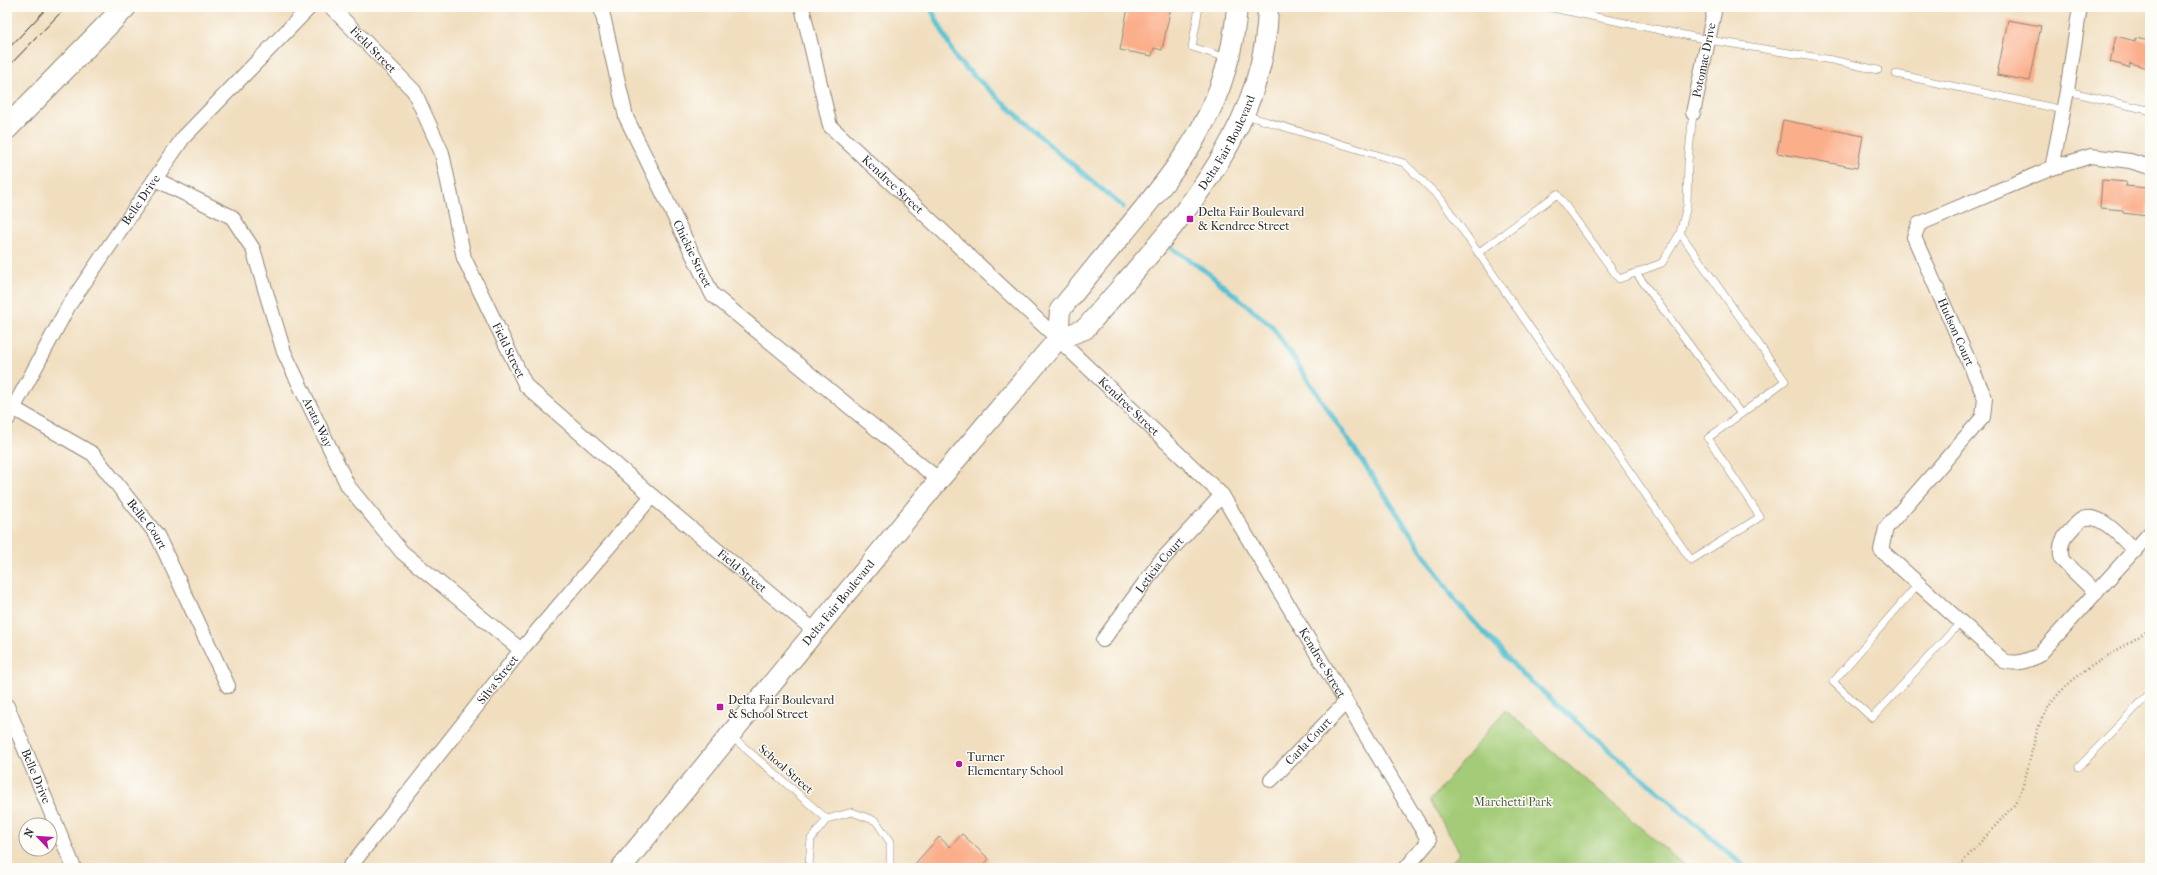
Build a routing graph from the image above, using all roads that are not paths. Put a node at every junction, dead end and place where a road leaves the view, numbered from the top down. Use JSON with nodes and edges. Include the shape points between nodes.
{"nodes":[{"id":1,"x":125,"y":7,"type":"edge"},
{"id":2,"x":310,"y":7,"type":"edge"},
{"id":3,"x":331,"y":7,"type":"edge"},
{"id":4,"x":601,"y":7,"type":"edge"},
{"id":5,"x":802,"y":7,"type":"edge"},
{"id":6,"x":1199,"y":7,"type":"edge"},
{"id":7,"x":1237,"y":7,"type":"edge"},
{"id":8,"x":1268,"y":7,"type":"edge"},
{"id":9,"x":1547,"y":7,"type":"edge"},
{"id":10,"x":1715,"y":7,"type":"edge"},
{"id":11,"x":2080,"y":7,"type":"edge"},
{"id":12,"x":1709,"y":40,"type":"junction"},
{"id":13,"x":1229,"y":59,"type":"junction"},
{"id":14,"x":1878,"y":70,"type":"dead end"},
{"id":15,"x":1896,"y":74,"type":"dead end"},
{"id":16,"x":2067,"y":91,"type":"junction"},
{"id":17,"x":2064,"y":110,"type":"junction"},
{"id":18,"x":2148,"y":110,"type":"dead end"},
{"id":19,"x":1693,"y":113,"type":"joint"},
{"id":20,"x":1245,"y":115,"type":"junction"},
{"id":21,"x":7,"y":128,"type":"edge"},
{"id":22,"x":2150,"y":167,"type":"edge"},
{"id":23,"x":2052,"y":168,"type":"junction"},
{"id":24,"x":155,"y":179,"type":"junction"},
{"id":25,"x":1680,"y":233,"type":"junction"},
{"id":26,"x":1478,"y":253,"type":"junction"},
{"id":27,"x":1636,"y":272,"type":"junction"},
{"id":28,"x":1058,"y":338,"type":"junction"},
{"id":29,"x":10,"y":414,"type":"edge"},
{"id":30,"x":1741,"y":414,"type":"junction"},
{"id":31,"x":939,"y":480,"type":"junction"},
{"id":32,"x":1222,"y":495,"type":"junction"},
{"id":33,"x":652,"y":496,"type":"junction"},
{"id":34,"x":2150,"y":533,"type":"edge"},
{"id":35,"x":2134,"y":551,"type":"junction"},
{"id":36,"x":1919,"y":583,"type":"junction"},
{"id":37,"x":2096,"y":593,"type":"junction"},
{"id":38,"x":1961,"y":622,"type":"junction"},
{"id":39,"x":816,"y":632,"type":"junction"},
{"id":40,"x":1103,"y":640,"type":"dead end"},
{"id":41,"x":521,"y":650,"type":"junction"},
{"id":42,"x":228,"y":686,"type":"dead end"},
{"id":43,"x":2149,"y":696,"type":"edge"},
{"id":44,"x":1346,"y":702,"type":"junction"},
{"id":45,"x":7,"y":706,"type":"edge"},
{"id":46,"x":731,"y":735,"type":"junction"},
{"id":47,"x":2079,"y":767,"type":"dead end"},
{"id":48,"x":1271,"y":780,"type":"dead end"},
{"id":49,"x":827,"y":819,"type":"junction"},
{"id":50,"x":74,"y":868,"type":"edge"},
{"id":51,"x":349,"y":868,"type":"edge"},
{"id":52,"x":621,"y":868,"type":"edge"},
{"id":53,"x":811,"y":868,"type":"edge"},
{"id":54,"x":890,"y":868,"type":"edge"},
{"id":55,"x":1406,"y":868,"type":"edge"}],
"edges":[{"from":1,"to":21,"type":"highway"},
{"from":2,"to":24,"type":"street","name":"Belle Drive","via":[[182,138]]},
{"from":3,"to":33,"type":"street","name":"Field Street","via":[[414,90],[442,153],[464,258],[526,386]]},
{"from":4,"to":31,"type":"street","name":"Chickie Street","via":[[626,117],[712,294]]},
{"from":5,"to":28,"type":"street","name":"Kendree Street","via":[[830,126]]},
{"from":6,"to":13,"type":"lane","via":[[1192,47]]},
{"from":7,"to":13,"type":"main road"},
{"from":8,"to":20,"type":"main road","name":"Delta Fair Boulevard","via":[[1260,65]]},
{"from":9,"to":12,"type":"lane"},
{"from":10,"to":12,"type":"street","name":"Potomac Drive"},
{"from":11,"to":16,"type":"street"},
{"from":12,"to":14,"type":"lane"},
{"from":12,"to":19,"type":"street","name":"Potomac Drive"},
{"from":13,"to":28,"type":"main road","via":[[1213,106],[1197,138],[1168,180],[1060,310]]},
{"from":15,"to":17,"type":"lane"},
{"from":16,"to":17,"type":"street"},
{"from":16,"to":18,"type":"lane"},
{"from":17,"to":23,"type":"street"},
{"from":19,"to":25,"type":"lane","via":[[1688,162],[1688,206]]},
{"from":20,"to":26,"type":"lane","via":[[1404,163],[1441,199]]},
{"from":20,"to":28,"type":"main road","name":"Delta Fair Boulevard","via":[[1217,168],[1183,213],[1085,329]]},
{"from":22,"to":23,"type":"street","via":[[2130,161],[2091,156]]},
{"from":23,"to":36,"type":"street","name":"Hudson Court","via":[[1919,224],[1914,238],[1985,398],[1983,416],[1886,528],[1881,550]]},
{"from":24,"to":29,"type":"street","name":"Belle Drive","via":[[69,305]]},
{"from":24,"to":41,"type":"street","name":"Arata Way","via":[[232,217],[253,249],[284,352],[348,486],[402,552]]},
{"from":25,"to":27,"type":"lane","via":[[1662,263]]},
{"from":25,"to":30,"type":"lane","via":[[1785,381]]},
{"from":26,"to":27,"type":"lane","via":[[1557,194],[1619,279]]},
{"from":26,"to":30,"type":"lane","via":[[1691,560],[1760,517],[1708,438]]},
{"from":27,"to":30,"type":"lane"},
{"from":28,"to":31,"type":"main road","name":"Delta Fair Boulevard"},
{"from":28,"to":32,"type":"street","name":"Kendree Street"},
{"from":29,"to":42,"type":"street","name":"Belle Court","via":[[93,454],[157,535]]},
{"from":31,"to":39,"type":"main road","name":"Delta Fair Boulevard"},
{"from":32,"to":40,"type":"street","name":"Leticia Court","via":[[1159,563]]},
{"from":32,"to":44,"type":"street","name":"Kendree Street"},
{"from":33,"to":39,"type":"street","name":"Field Street"},
{"from":33,"to":41,"type":"street","name":"Silva Street"},
{"from":34,"to":35,"type":"street"},
{"from":35,"to":37,"type":"street"},
{"from":35,"to":37,"type":"street","via":[[2103,522],[2094,518],[2081,520],[2066,535],[2061,543],[2062,560]]},
{"from":36,"to":38,"type":"street","name":"Hudson Court"},
{"from":36,"to":38,"type":"lane","via":[[1833,682],[1872,718]]},
{"from":37,"to":38,"type":"street","name":"Hudson Court","via":[[2038,656],[2026,662],[2004,661]]},
{"from":39,"to":46,"type":"main road","name":"Delta Fair Boulevard"},
{"from":41,"to":51,"type":"street","name":"Silva Street"},
{"from":43,"to":47,"type":"lane"},
{"from":44,"to":48,"type":"street","name":"Carla Court"},
{"from":44,"to":55,"type":"street","name":"Kendree Street","via":[[1429,841]]},
{"from":45,"to":50,"type":"street","name":"Belle Drive"},
{"from":46,"to":49,"type":"lane","name":"School Street"},
{"from":46,"to":52,"type":"main road","name":"Delta Fair Boulevard"},
{"from":49,"to":53,"type":"lane","via":[[811,839]]},
{"from":49,"to":54,"type":"lane","via":[[852,812],[876,821],[890,842]]}]}
